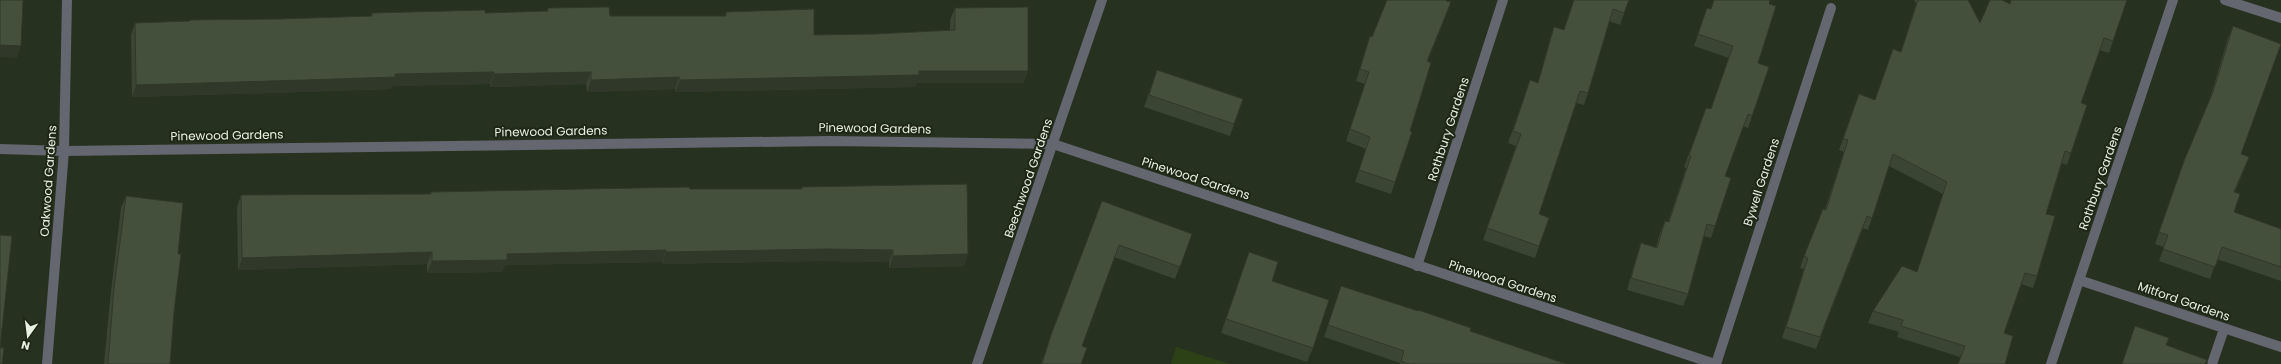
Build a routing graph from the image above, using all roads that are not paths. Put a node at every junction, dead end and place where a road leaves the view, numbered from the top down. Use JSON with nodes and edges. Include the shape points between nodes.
{"nodes":[{"id":1,"x":67,"y":0,"type":"edge"},
{"id":2,"x":1102,"y":0,"type":"edge"},
{"id":3,"x":1503,"y":0,"type":"edge"},
{"id":4,"x":2173,"y":0,"type":"edge"},
{"id":5,"x":2225,"y":0,"type":"edge"},
{"id":6,"x":1831,"y":8,"type":"dead end"},
{"id":7,"x":2281,"y":18,"type":"edge"},
{"id":8,"x":1053,"y":144,"type":"junction"},
{"id":9,"x":0,"y":149,"type":"edge"},
{"id":10,"x":64,"y":151,"type":"junction"},
{"id":11,"x":1417,"y":266,"type":"junction"},
{"id":12,"x":2079,"y":280,"type":"junction"},
{"id":13,"x":2224,"y":329,"type":"junction"},
{"id":14,"x":2281,"y":347,"type":"edge"},
{"id":15,"x":47,"y":364,"type":"edge"},
{"id":16,"x":977,"y":364,"type":"edge"},
{"id":17,"x":1715,"y":364,"type":"edge"},
{"id":18,"x":2050,"y":364,"type":"edge"},
{"id":19,"x":2212,"y":364,"type":"edge"}],
"edges":[{"from":1,"to":10,"type":"street","name":"Oakwood Gardens"},
{"from":2,"to":8,"type":"street","name":"Beechwood Gardens"},
{"from":3,"to":11,"type":"street","name":"Rothbury Gardens"},
{"from":4,"to":12,"type":"street","name":"Rothbury Gardens"},
{"from":5,"to":7,"type":"street"},
{"from":6,"to":17,"type":"street","name":"Bywell Gardens"},
{"from":8,"to":10,"type":"street","name":"Pinewood Gardens","via":[[830,140]]},
{"from":8,"to":11,"type":"street","name":"Pinewood Gardens"},
{"from":8,"to":16,"type":"street","name":"Beechwood Gardens"},
{"from":9,"to":10,"type":"street","name":"Pinewood Gardens"},
{"from":10,"to":15,"type":"street","name":"Oakwood Gardens"},
{"from":11,"to":17,"type":"street","name":"Pinewood Gardens"},
{"from":12,"to":13,"type":"street","name":"Mitford Gardens"},
{"from":12,"to":18,"type":"street","name":"Rothbury Gardens"},
{"from":13,"to":14,"type":"street","name":"Mitford Gardens"},
{"from":13,"to":19,"type":"street"}]}
